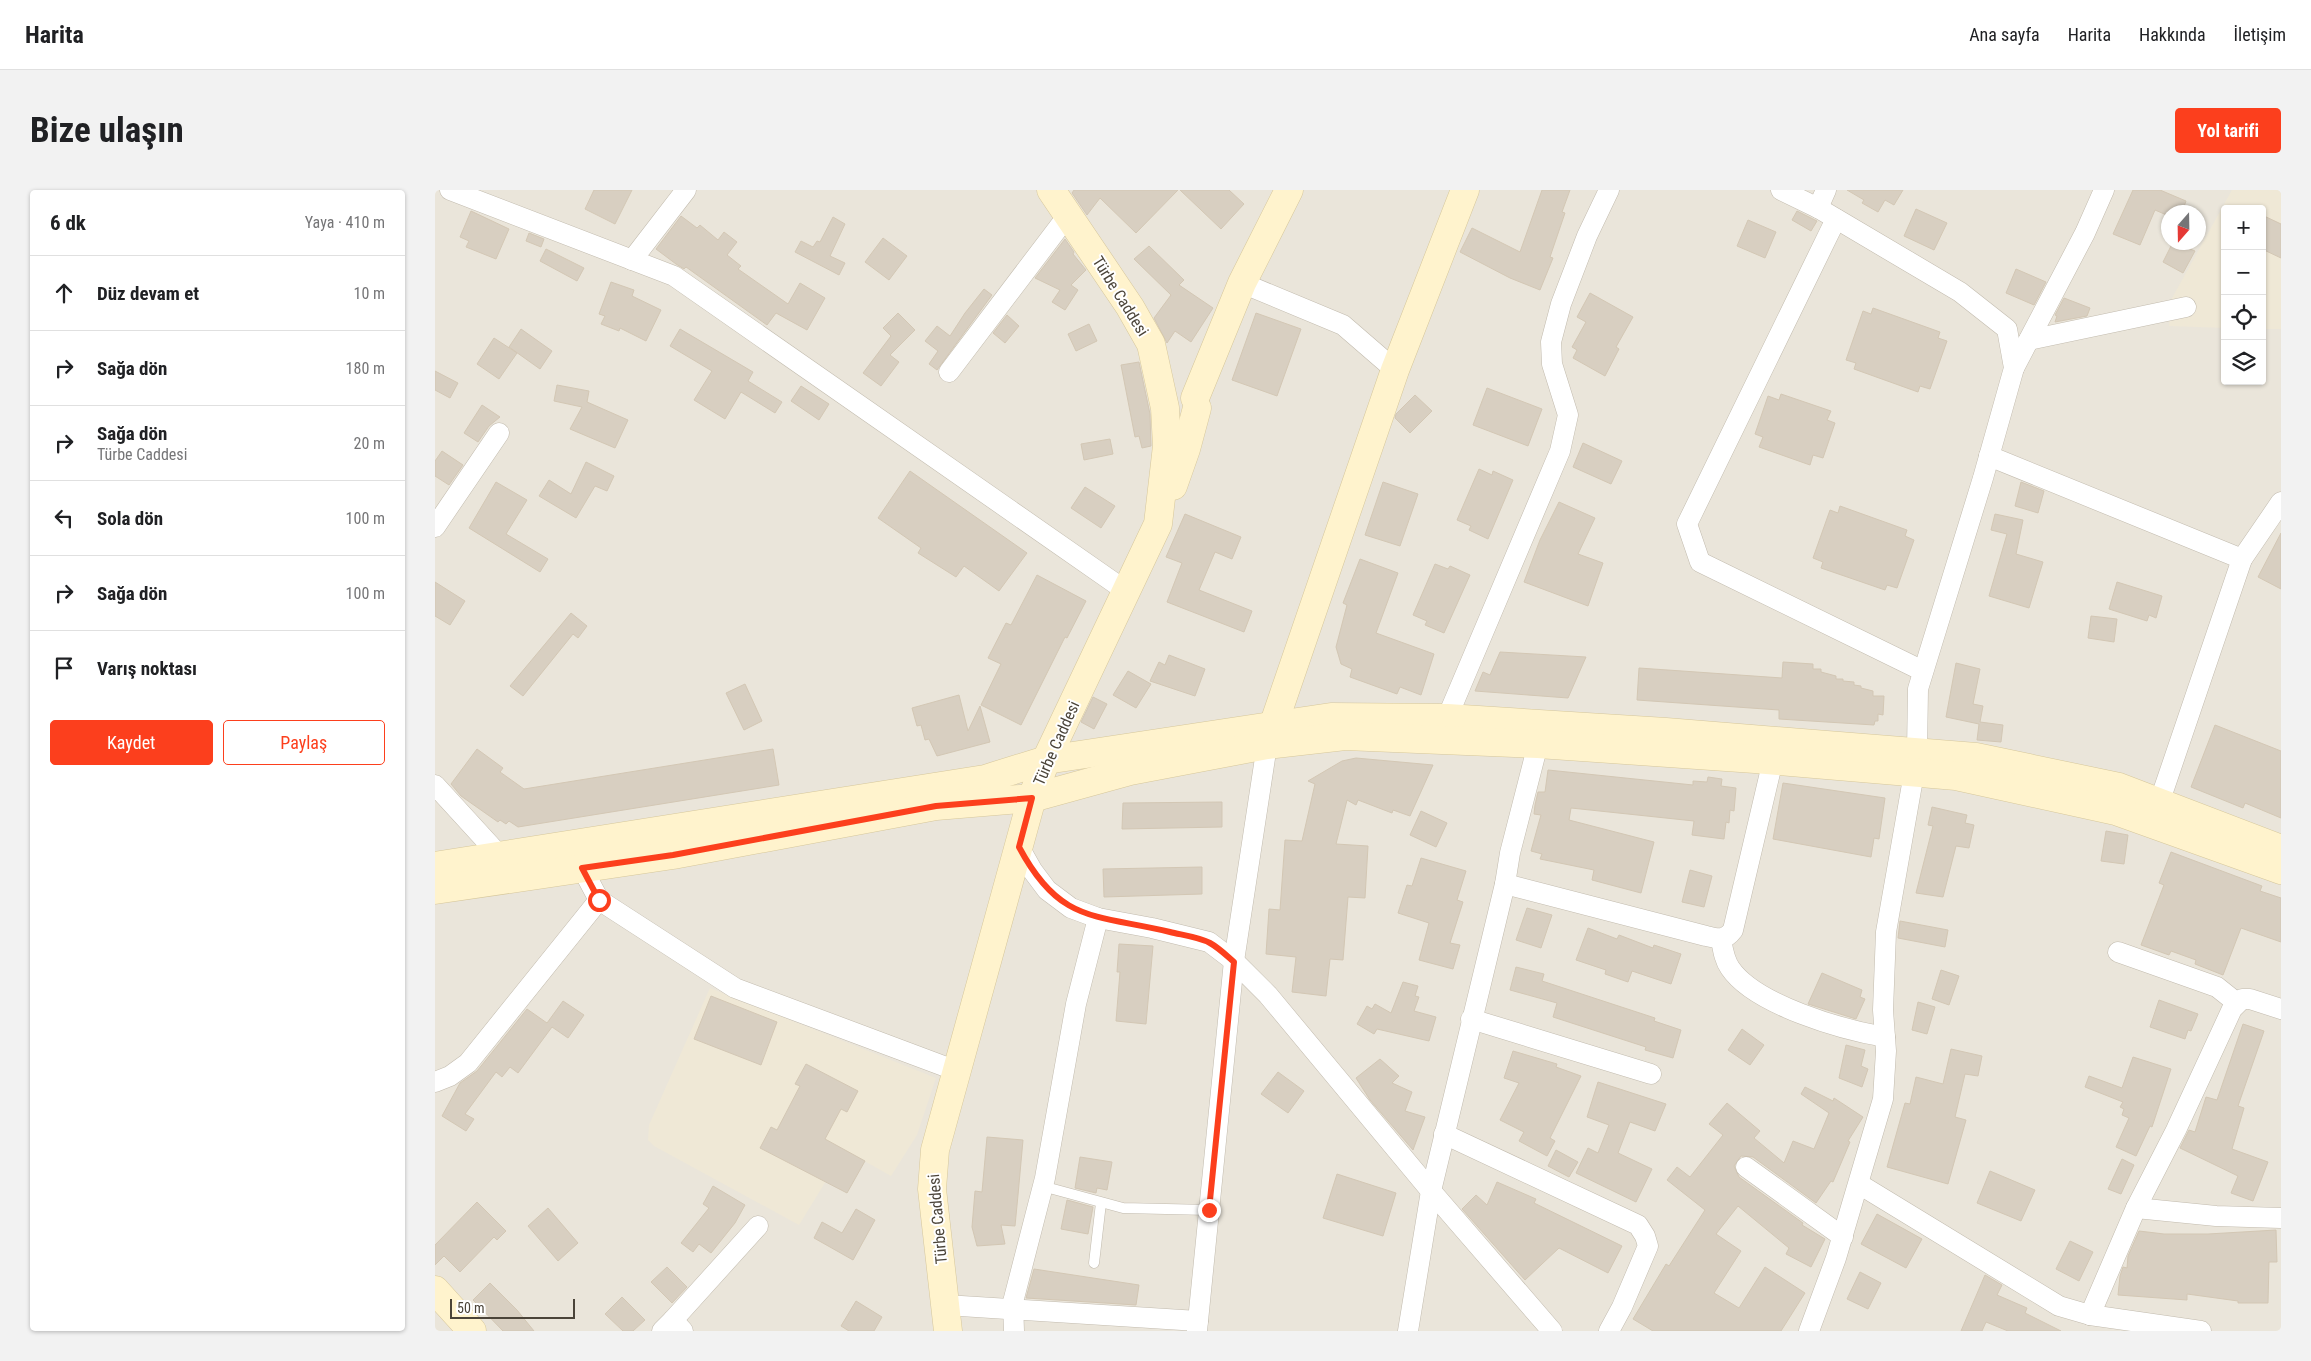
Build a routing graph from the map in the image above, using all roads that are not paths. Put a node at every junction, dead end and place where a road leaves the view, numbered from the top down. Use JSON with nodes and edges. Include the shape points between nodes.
{"nodes":[{"id":1,"x":450,"y":190,"type":"edge"},
{"id":2,"x":686,"y":190,"type":"edge"},
{"id":3,"x":1051,"y":190,"type":"edge"},
{"id":4,"x":1289,"y":190,"type":"edge"},
{"id":5,"x":1465,"y":190,"type":"edge"},
{"id":6,"x":1609,"y":190,"type":"edge"},
{"id":7,"x":1781,"y":190,"type":"edge"},
{"id":8,"x":2105,"y":190,"type":"edge"},
{"id":9,"x":1822,"y":199,"type":"edge"},
{"id":10,"x":1068,"y":215,"type":"junction"},
{"id":11,"x":1836,"y":219,"type":"junction"},
{"id":12,"x":632,"y":260,"type":"junction"},
{"id":13,"x":1242,"y":283,"type":"junction"},
{"id":14,"x":2186,"y":307,"type":"dead end"},
{"id":15,"x":2029,"y":340,"type":"junction"},
{"id":16,"x":1151,"y":344,"type":"junction"},
{"id":17,"x":2014,"y":368,"type":"junction"},
{"id":18,"x":1395,"y":370,"type":"junction"},
{"id":19,"x":949,"y":372,"type":"dead end"},
{"id":20,"x":1195,"y":400,"type":"junction"},
{"id":21,"x":1165,"y":408,"type":"junction"},
{"id":22,"x":499,"y":433,"type":"dead end"},
{"id":23,"x":1989,"y":456,"type":"junction"},
{"id":24,"x":2281,"y":502,"type":"edge"},
{"id":25,"x":1157,"y":524,"type":"junction"},
{"id":26,"x":435,"y":527,"type":"edge"},
{"id":27,"x":2243,"y":559,"type":"junction"},
{"id":28,"x":1126,"y":591,"type":"junction"},
{"id":29,"x":1923,"y":671,"type":"junction"},
{"id":30,"x":1447,"y":718,"type":"junction"},
{"id":31,"x":1542,"y":734,"type":"junction"},
{"id":32,"x":1270,"y":736,"type":"junction"},
{"id":33,"x":1046,"y":760,"type":"junction"},
{"id":34,"x":1773,"y":760,"type":"junction"},
{"id":35,"x":1915,"y":763,"type":"junction"},
{"id":36,"x":435,"y":785,"type":"edge"},
{"id":37,"x":1032,"y":798,"type":"junction"},
{"id":38,"x":2156,"y":812,"type":"junction"},
{"id":39,"x":1019,"y":847,"type":"junction"},
{"id":40,"x":2281,"y":849,"type":"edge"},
{"id":41,"x":500,"y":856,"type":"junction"},
{"id":42,"x":435,"y":866,"type":"edge"},
{"id":43,"x":582,"y":868,"type":"junction"},
{"id":44,"x":2281,"y":870,"type":"edge"},
{"id":45,"x":1505,"y":884,"type":"junction"},
{"id":46,"x":435,"y":890,"type":"edge"},
{"id":47,"x":599,"y":900,"type":"junction"},
{"id":48,"x":1098,"y":918,"type":"junction"},
{"id":49,"x":1721,"y":939,"type":"junction"},
{"id":50,"x":2118,"y":952,"type":"dead end"},
{"id":51,"x":1234,"y":962,"type":"junction"},
{"id":52,"x":2237,"y":1003,"type":"junction"},
{"id":53,"x":2281,"y":1010,"type":"edge"},
{"id":54,"x":1471,"y":1019,"type":"junction"},
{"id":55,"x":1885,"y":1037,"type":"junction"},
{"id":56,"x":957,"y":1070,"type":"junction"},
{"id":57,"x":1651,"y":1074,"type":"dead end"},
{"id":58,"x":435,"y":1082,"type":"edge"},
{"id":59,"x":1444,"y":1134,"type":"junction"},
{"id":60,"x":1746,"y":1167,"type":"dead end"},
{"id":61,"x":1859,"y":1184,"type":"junction"},
{"id":62,"x":1043,"y":1186,"type":"junction"},
{"id":63,"x":1431,"y":1191,"type":"junction"},
{"id":64,"x":1101,"y":1203,"type":"junction"},
{"id":65,"x":2136,"y":1208,"type":"junction"},
{"id":66,"x":1209,"y":1210,"type":"junction"},
{"id":67,"x":2281,"y":1218,"type":"edge"},
{"id":68,"x":758,"y":1226,"type":"dead end"},
{"id":69,"x":1843,"y":1237,"type":"junction"},
{"id":70,"x":1094,"y":1263,"type":"dead end"},
{"id":71,"x":435,"y":1290,"type":"edge"},
{"id":72,"x":1013,"y":1310,"type":"junction"},
{"id":73,"x":2089,"y":1315,"type":"junction"},
{"id":74,"x":947,"y":1318,"type":"edge"},
{"id":75,"x":1197,"y":1326,"type":"edge"},
{"id":76,"x":672,"y":1327,"type":"edge"},
{"id":77,"x":472,"y":1331,"type":"edge"},
{"id":78,"x":1014,"y":1331,"type":"edge"},
{"id":79,"x":1409,"y":1331,"type":"edge"},
{"id":80,"x":1552,"y":1331,"type":"edge"},
{"id":81,"x":1609,"y":1331,"type":"edge"},
{"id":82,"x":1809,"y":1331,"type":"edge"},
{"id":83,"x":2201,"y":1331,"type":"edge"}],
"edges":[{"from":1,"to":12,"type":"street"},
{"from":2,"to":12,"type":"street"},
{"from":3,"to":10,"type":"main road","name":"Türbe Caddesi"},
{"from":4,"to":13,"type":"main road"},
{"from":5,"to":18,"type":"main road"},
{"from":6,"to":30,"type":"street","via":[[1561,304],[1551,342],[1552,364],[1568,415],[1560,451]]},
{"from":7,"to":9,"type":"street"},
{"from":8,"to":15,"type":"street"},
{"from":9,"to":11,"type":"street"},
{"from":10,"to":16,"type":"main road","name":"Türbe Caddesi"},
{"from":10,"to":19,"type":"street"},
{"from":11,"to":17,"type":"street","via":[[1960,292],[2007,329]]},
{"from":11,"to":29,"type":"street","via":[[1687,524],[1700,562]]},
{"from":12,"to":28,"type":"street","via":[[674,276]]},
{"from":13,"to":18,"type":"street","via":[[1343,325]]},
{"from":13,"to":20,"type":"main road"},
{"from":14,"to":15,"type":"street"},
{"from":15,"to":17,"type":"street"},
{"from":16,"to":20,"type":"main road"},
{"from":16,"to":21,"type":"main road","name":"Türbe Caddesi"},
{"from":17,"to":23,"type":"street"},
{"from":18,"to":32,"type":"main road"},
{"from":20,"to":21,"type":"main road","via":[[1181,390],[1175,391],[1167,398]]},
{"from":20,"to":25,"type":"main road","via":[[1186,449]]},
{"from":21,"to":25,"type":"main road","name":"Türbe Caddesi","via":[[1167,446]]},
{"from":22,"to":26,"type":"street"},
{"from":23,"to":27,"type":"street"},
{"from":23,"to":29,"type":"street"},
{"from":24,"to":27,"type":"street"},
{"from":25,"to":28,"type":"main road","name":"Türbe Caddesi"},
{"from":27,"to":38,"type":"street"},
{"from":28,"to":33,"type":"main road","name":"Türbe Caddesi"},
{"from":29,"to":35,"type":"street","via":[[1917,689]]},
{"from":30,"to":31,"type":"main road"},
{"from":30,"to":32,"type":"main road","via":[[1331,717]]},
{"from":31,"to":32,"type":"main road"},
{"from":31,"to":34,"type":"main road"},
{"from":31,"to":35,"type":"main road"},
{"from":31,"to":45,"type":"street","via":[[1510,853]]},
{"from":32,"to":33,"type":"main road"},
{"from":32,"to":37,"type":"main road"},
{"from":32,"to":51,"type":"street"},
{"from":33,"to":37,"type":"main road","name":"Türbe Caddesi"},
{"from":33,"to":41,"type":"main road","via":[[985,779]]},
{"from":34,"to":35,"type":"main road"},
{"from":34,"to":49,"type":"street","via":[[1733,930],[1728,937]]},
{"from":35,"to":38,"type":"main road","via":[[1976,757],[2045,770],[2119,787]]},
{"from":35,"to":55,"type":"street","via":[[1886,932]]},
{"from":36,"to":41,"type":"street"},
{"from":37,"to":39,"type":"main road","name":"Türbe Caddesi"},
{"from":37,"to":43,"type":"main road","via":[[936,806],[673,855]]},
{"from":38,"to":40,"type":"main road"},
{"from":38,"to":44,"type":"main road"},
{"from":39,"to":48,"type":"street","via":[[1047,890],[1071,908]]},
{"from":39,"to":56,"type":"main road","name":"Türbe Caddesi"},
{"from":41,"to":42,"type":"main road"},
{"from":43,"to":46,"type":"main road"},
{"from":43,"to":47,"type":"street"},
{"from":45,"to":49,"type":"street"},
{"from":45,"to":54,"type":"street"},
{"from":47,"to":56,"type":"street","via":[[735,988]]},
{"from":47,"to":58,"type":"street","via":[[468,1063],[451,1076]]},
{"from":48,"to":51,"type":"street","via":[[1209,942]]},
{"from":48,"to":62,"type":"street","via":[[1077,1004]]},
{"from":49,"to":55,"type":"street","via":[[1724,957],[1731,970],[1775,1002],[1833,1026]]},
{"from":50,"to":52,"type":"street","via":[[2217,988]]},
{"from":51,"to":63,"type":"street","via":[[1292,1023]]},
{"from":51,"to":66,"type":"street"},
{"from":52,"to":53,"type":"street","via":[[2250,999]]},
{"from":52,"to":65,"type":"street"},
{"from":54,"to":57,"type":"street"},
{"from":54,"to":59,"type":"street"},
{"from":55,"to":61,"type":"street","via":[[1883,1099]]},
{"from":56,"to":74,"type":"main road","name":"Türbe Caddesi","via":[[932,1169]]},
{"from":59,"to":63,"type":"street"},
{"from":59,"to":81,"type":"street","via":[[1638,1225],[1648,1246]]},
{"from":60,"to":69,"type":"street"},
{"from":61,"to":69,"type":"street"},
{"from":61,"to":73,"type":"street","via":[[2059,1306]]},
{"from":62,"to":64,"type":"lane"},
{"from":62,"to":72,"type":"street"},
{"from":63,"to":79,"type":"street"},
{"from":63,"to":80,"type":"street"},
{"from":64,"to":66,"type":"lane","via":[[1123,1208]]},
{"from":64,"to":70,"type":"lane"},
{"from":65,"to":67,"type":"street"},
{"from":65,"to":73,"type":"street"},
{"from":66,"to":75,"type":"street"},
{"from":68,"to":76,"type":"street"},
{"from":69,"to":82,"type":"street"},
{"from":71,"to":77,"type":"main road"},
{"from":72,"to":74,"type":"street"},
{"from":72,"to":75,"type":"street"},
{"from":72,"to":78,"type":"street"},
{"from":73,"to":83,"type":"street"}]}
